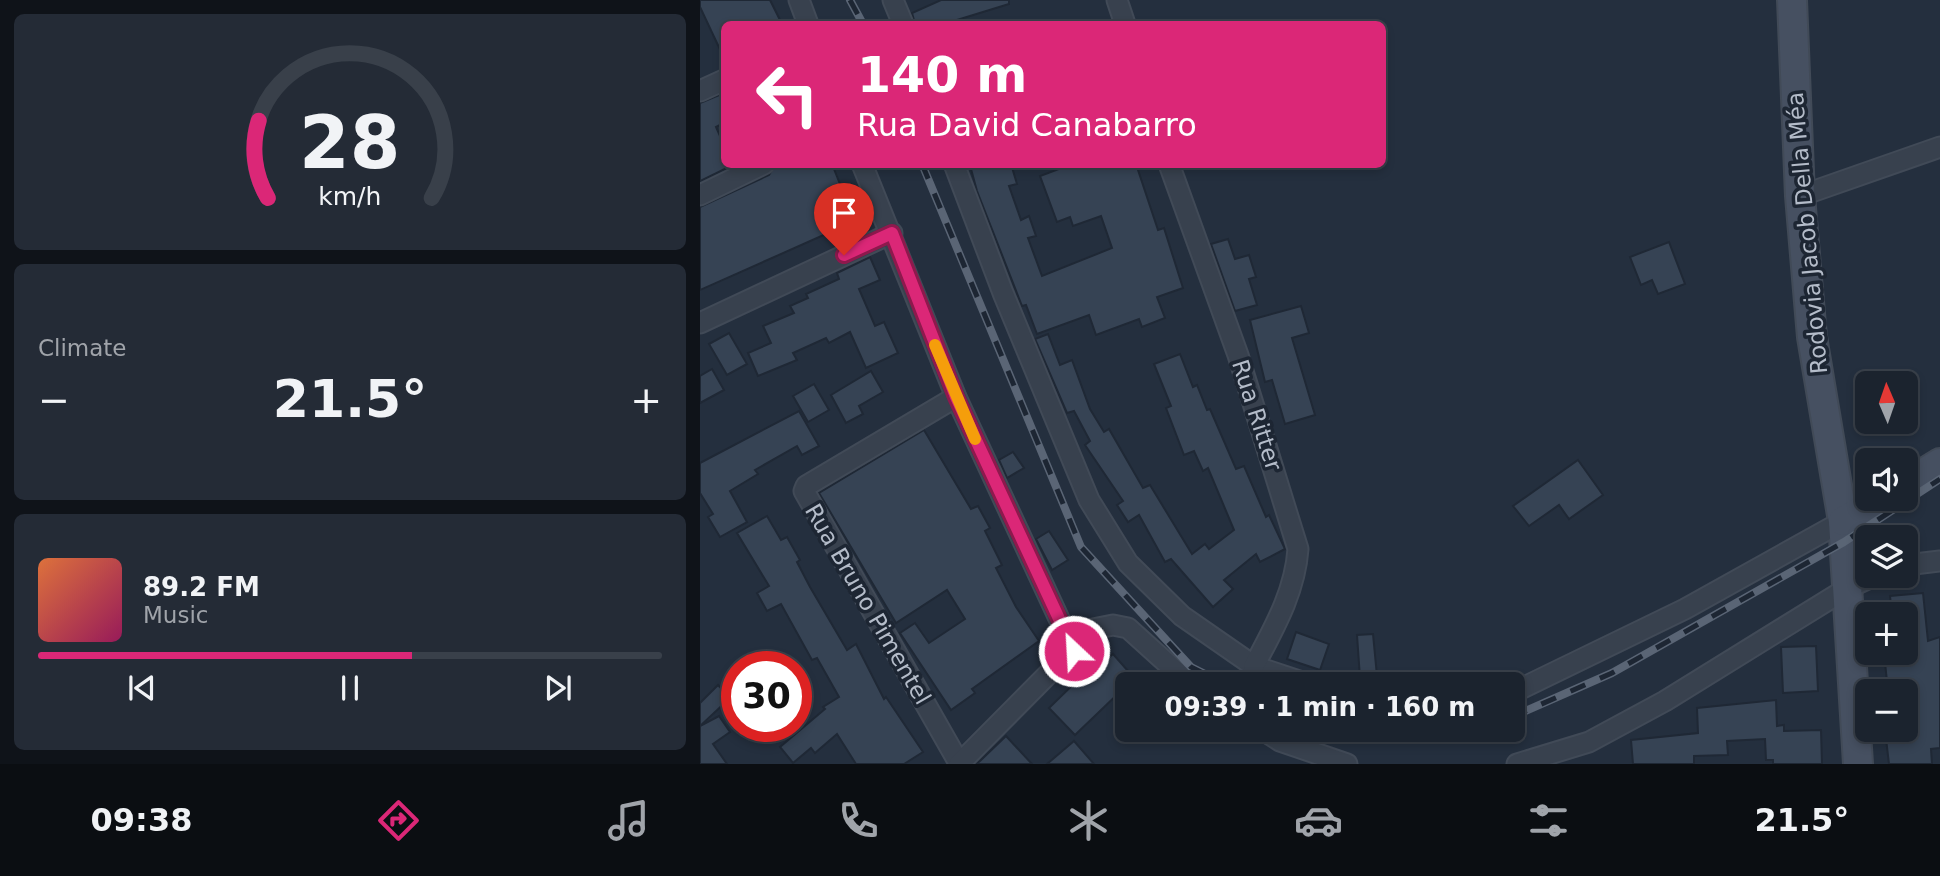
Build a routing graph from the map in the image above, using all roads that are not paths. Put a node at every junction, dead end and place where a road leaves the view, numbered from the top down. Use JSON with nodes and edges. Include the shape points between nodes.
{"nodes":[{"id":1,"x":799,"y":0,"type":"edge"},
{"id":2,"x":893,"y":0,"type":"edge"},
{"id":3,"x":1117,"y":0,"type":"edge"},
{"id":4,"x":1792,"y":0,"type":"edge"},
{"id":5,"x":807,"y":21,"type":"edge"},
{"id":6,"x":902,"y":21,"type":"edge"},
{"id":7,"x":1124,"y":21,"type":"edge"},
{"id":8,"x":721,"y":81,"type":"edge"},
{"id":9,"x":700,"y":91,"type":"edge"},
{"id":10,"x":1940,"y":146,"type":"edge"},
{"id":11,"x":756,"y":168,"type":"edge"},
{"id":12,"x":864,"y":168,"type":"edge"},
{"id":13,"x":956,"y":168,"type":"edge"},
{"id":14,"x":1170,"y":168,"type":"edge"},
{"id":15,"x":700,"y":195,"type":"edge"},
{"id":16,"x":1800,"y":196,"type":"junction"},
{"id":17,"x":892,"y":233,"type":"junction"},
{"id":18,"x":700,"y":323,"type":"edge"},
{"id":19,"x":956,"y":397,"type":"junction"},
{"id":20,"x":1940,"y":463,"type":"edge"},
{"id":21,"x":1918,"y":477,"type":"edge"},
{"id":22,"x":1860,"y":511,"type":"edge"},
{"id":23,"x":1843,"y":521,"type":"junction"},
{"id":24,"x":1940,"y":561,"type":"edge"},
{"id":25,"x":1918,"y":564,"type":"edge"},
{"id":26,"x":1855,"y":585,"type":"edge"},
{"id":27,"x":1846,"y":589,"type":"junction"},
{"id":28,"x":1074,"y":651,"type":"junction"},
{"id":29,"x":1254,"y":666,"type":"junction"},
{"id":30,"x":1177,"y":672,"type":"edge"},
{"id":31,"x":1272,"y":672,"type":"edge"},
{"id":32,"x":1525,"y":687,"type":"edge"},
{"id":33,"x":1283,"y":742,"type":"edge"},
{"id":34,"x":959,"y":764,"type":"edge"},
{"id":35,"x":1347,"y":764,"type":"edge"},
{"id":36,"x":1517,"y":764,"type":"edge"},
{"id":37,"x":1858,"y":764,"type":"edge"}],
"edges":[{"from":1,"to":5,"type":"street"},
{"from":2,"to":6,"type":"street"},
{"from":3,"to":7,"type":"street"},
{"from":4,"to":16,"type":"street","name":"Rodovia Jacob Della Méa"},
{"from":8,"to":9,"type":"street"},
{"from":10,"to":16,"type":"street"},
{"from":11,"to":15,"type":"street"},
{"from":12,"to":17,"type":"street"},
{"from":13,"to":29,"type":"street","via":[[1089,500],[1128,563],[1182,616]]},
{"from":14,"to":29,"type":"street","name":"Rua Ritter","via":[[1238,355],[1298,549],[1296,577]]},
{"from":16,"to":23,"type":"street","name":"Rodovia Jacob Della Méa","via":[[1812,338]]},
{"from":17,"to":18,"type":"street"},
{"from":17,"to":19,"type":"street"},
{"from":19,"to":28,"type":"street"},
{"from":19,"to":34,"type":"street","name":"Rua Bruno Pimentel","via":[[804,491]]},
{"from":20,"to":21,"type":"street"},
{"from":22,"to":23,"type":"street"},
{"from":23,"to":27,"type":"street","name":"Rodovia Jacob Della Méa"},
{"from":23,"to":32,"type":"street","via":[[1685,609]]},
{"from":24,"to":25,"type":"street"},
{"from":26,"to":27,"type":"street"},
{"from":27,"to":36,"type":"street","via":[[1665,701],[1589,742]]},
{"from":27,"to":37,"type":"street","name":"Rodovia Jacob Della Méa"},
{"from":28,"to":30,"type":"street","via":[[1093,629],[1128,628]]},
{"from":28,"to":34,"type":"street"},
{"from":29,"to":31,"type":"street"},
{"from":33,"to":35,"type":"street"}]}
